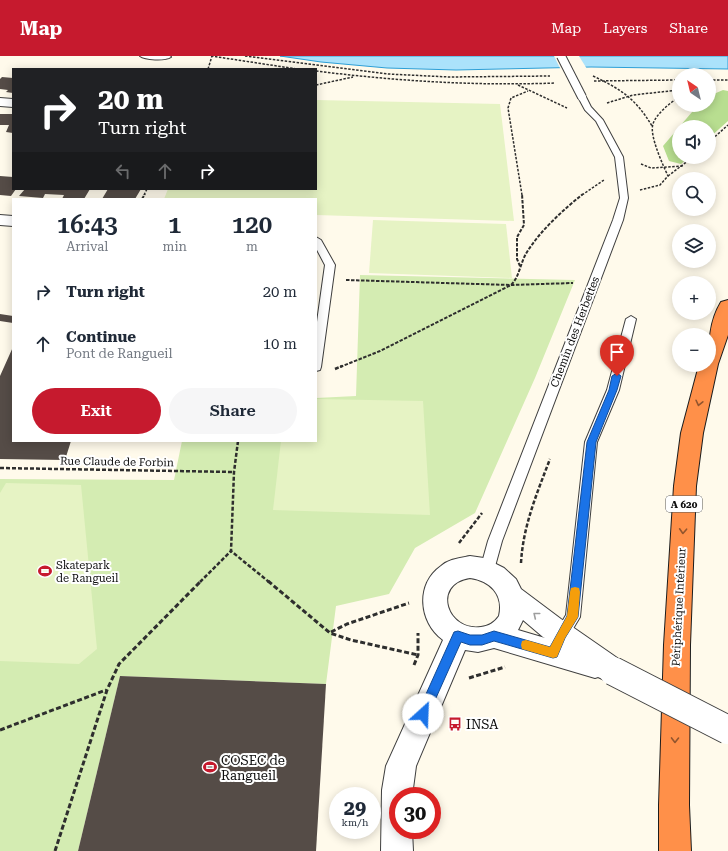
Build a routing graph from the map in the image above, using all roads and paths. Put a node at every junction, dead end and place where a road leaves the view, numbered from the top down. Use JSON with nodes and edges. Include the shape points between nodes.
{"nodes":[{"id":1,"x":143,"y":56,"type":"edge"},
{"id":2,"x":212,"y":56,"type":"edge"},
{"id":3,"x":246,"y":56,"type":"edge"},
{"id":4,"x":561,"y":56,"type":"edge"},
{"id":5,"x":167,"y":57,"type":"dead end"},
{"id":6,"x":208,"y":68,"type":"edge"},
{"id":7,"x":290,"y":68,"type":"edge"},
{"id":8,"x":317,"y":71,"type":"edge"},
{"id":9,"x":591,"y":75,"type":"dead end"},
{"id":10,"x":356,"y":76,"type":"junction"},
{"id":11,"x":552,"y":76,"type":"dead end"},
{"id":12,"x":672,"y":80,"type":"edge"},
{"id":13,"x":716,"y":80,"type":"edge"},
{"id":14,"x":728,"y":80,"type":"edge"},
{"id":15,"x":603,"y":81,"type":"junction"},
{"id":16,"x":588,"y":82,"type":"dead end"},
{"id":17,"x":557,"y":83,"type":"dead end"},
{"id":18,"x":317,"y":84,"type":"edge"},
{"id":19,"x":518,"y":85,"type":"junction"},
{"id":20,"x":528,"y":91,"type":"junction"},
{"id":21,"x":672,"y":91,"type":"edge"},
{"id":22,"x":630,"y":97,"type":"junction"},
{"id":23,"x":0,"y":102,"type":"edge"},
{"id":24,"x":672,"y":102,"type":"edge"},
{"id":25,"x":12,"y":103,"type":"edge"},
{"id":26,"x":602,"y":104,"type":"dead end"},
{"id":27,"x":569,"y":109,"type":"dead end"},
{"id":28,"x":728,"y":125,"type":"edge"},
{"id":29,"x":652,"y":126,"type":"junction"},
{"id":30,"x":716,"y":136,"type":"edge"},
{"id":31,"x":641,"y":164,"type":"dead end"},
{"id":32,"x":683,"y":166,"type":"joint"},
{"id":33,"x":664,"y":167,"type":"junction"},
{"id":34,"x":668,"y":176,"type":"junction"},
{"id":35,"x":608,"y":178,"type":"dead end"},
{"id":36,"x":646,"y":190,"type":"dead end"},
{"id":37,"x":0,"y":220,"type":"edge"},
{"id":38,"x":12,"y":221,"type":"edge"},
{"id":39,"x":317,"y":242,"type":"edge"},
{"id":40,"x":520,"y":266,"type":"junction"},
{"id":41,"x":328,"y":279,"type":"junction"},
{"id":42,"x":574,"y":283,"type":"dead end"},
{"id":43,"x":511,"y":285,"type":"junction"},
{"id":44,"x":728,"y":306,"type":"edge"},
{"id":45,"x":631,"y":319,"type":"dead end"},
{"id":46,"x":716,"y":343,"type":"edge"},
{"id":47,"x":317,"y":360,"type":"edge"},
{"id":48,"x":330,"y":371,"type":"dead end"},
{"id":49,"x":707,"y":372,"type":"edge"},
{"id":50,"x":238,"y":442,"type":"edge"},
{"id":51,"x":0,"y":468,"type":"edge"},
{"id":52,"x":234,"y":472,"type":"junction"},
{"id":53,"x":467,"y":534,"type":"dead end"},
{"id":54,"x":456,"y":546,"type":"dead end"},
{"id":55,"x":230,"y":551,"type":"junction"},
{"id":56,"x":487,"y":570,"type":"junction"},
{"id":57,"x":512,"y":596,"type":"junction"},
{"id":58,"x":410,"y":597,"type":"dead end"},
{"id":59,"x":409,"y":603,"type":"junction"},
{"id":60,"x":411,"y":610,"type":"dead end"},
{"id":61,"x":416,"y":625,"type":"dead end"},
{"id":62,"x":330,"y":633,"type":"junction"},
{"id":63,"x":458,"y":636,"type":"junction"},
{"id":64,"x":494,"y":636,"type":"junction"},
{"id":65,"x":557,"y":644,"type":"junction"},
{"id":66,"x":418,"y":655,"type":"junction"},
{"id":67,"x":412,"y":670,"type":"dead end"},
{"id":68,"x":107,"y":690,"type":"junction"},
{"id":69,"x":0,"y":730,"type":"edge"},
{"id":70,"x":728,"y":730,"type":"edge"},
{"id":71,"x":55,"y":851,"type":"edge"},
{"id":72,"x":397,"y":851,"type":"edge"},
{"id":73,"x":675,"y":851,"type":"edge"}],
"edges":[{"from":1,"to":5,"type":"lane"},
{"from":2,"to":6,"type":"path"},
{"from":2,"to":7,"type":"path"},
{"from":3,"to":11,"type":"path","via":[[388,74],[449,77]]},
{"from":4,"to":56,"type":"lane","name":"Chemin des Herbettes","bridge":true,"via":[[588,108],[599,120],[619,157],[624,198],[618,220],[495,541]]},
{"from":8,"to":10,"type":"path"},
{"from":9,"to":15,"type":"path"},
{"from":10,"to":18,"type":"path"},
{"from":10,"to":19,"type":"path"},
{"from":12,"to":15,"type":"path"},
{"from":13,"to":14,"type":"path"},
{"from":15,"to":16,"type":"path"},
{"from":15,"to":22,"type":"path","via":[[620,88]]},
{"from":17,"to":19,"type":"path"},
{"from":19,"to":20,"type":"path"},
{"from":20,"to":27,"type":"path"},
{"from":20,"to":40,"type":"path","via":[[511,98],[508,108],[521,182],[524,225],[516,237],[517,259]]},
{"from":21,"to":22,"type":"path"},
{"from":22,"to":26,"type":"path"},
{"from":22,"to":29,"type":"path","via":[[643,110]]},
{"from":23,"to":25,"type":"street"},
{"from":24,"to":29,"type":"path","via":[[656,118]]},
{"from":28,"to":30,"type":"path"},
{"from":29,"to":33,"type":"path","via":[[656,147]]},
{"from":31,"to":33,"type":"path","via":[[651,168]]},
{"from":32,"to":33,"type":"path"},
{"from":32,"to":34,"type":"path"},
{"from":33,"to":34,"type":"path"},
{"from":34,"to":36,"type":"path","via":[[660,185]]},
{"from":35,"to":40,"type":"path","via":[[592,186],[570,204],[527,252]]},
{"from":37,"to":38,"type":"street"},
{"from":39,"to":41,"type":"lane","via":[[330,265]]},
{"from":40,"to":43,"type":"path","via":[[517,279]]},
{"from":41,"to":43,"type":"path"},
{"from":41,"to":47,"type":"lane"},
{"from":42,"to":43,"type":"path"},
{"from":43,"to":48,"type":"path","via":[[380,351]]},
{"from":44,"to":46,"type":"highway","name":"Périphérique Intérieur","number":"A 620"},
{"from":45,"to":65,"type":"lane","via":[[613,390],[591,442],[573,617]]},
{"from":49,"to":73,"type":"highway","name":"Périphérique Intérieur","number":"A 620","one_way":true,"via":[[692,433],[685,486],[677,645]]},
{"from":50,"to":52,"type":"path"},
{"from":51,"to":52,"type":"path","name":"Rue Claude de Forbin"},
{"from":52,"to":55,"type":"path"},
{"from":53,"to":54,"type":"path"},
{"from":55,"to":62,"type":"path"},
{"from":55,"to":68,"type":"path","via":[[119,664]]},
{"from":56,"to":57,"type":"street","via":[[507,586]]},
{"from":56,"to":63,"type":"street","via":[[470,567],[454,570],[441,580],[434,594],[435,610],[443,625]]},
{"from":57,"to":64,"type":"street","via":[[514,608],[511,620],[504,630]]},
{"from":65,"to":57,"type":"street","one_way":true},
{"from":58,"to":59,"type":"path"},
{"from":59,"to":60,"type":"path"},
{"from":59,"to":62,"type":"path","via":[[347,624]]},
{"from":61,"to":66,"type":"path"},
{"from":62,"to":66,"type":"path"},
{"from":63,"to":64,"type":"street","via":[[470,640]]},
{"from":63,"to":72,"type":"street","via":[[401,766],[397,790]]},
{"from":64,"to":65,"type":"street"},
{"from":65,"to":70,"type":"street","bridge":true},
{"from":66,"to":67,"type":"path"},
{"from":68,"to":69,"type":"path"},
{"from":68,"to":71,"type":"path"}]}
